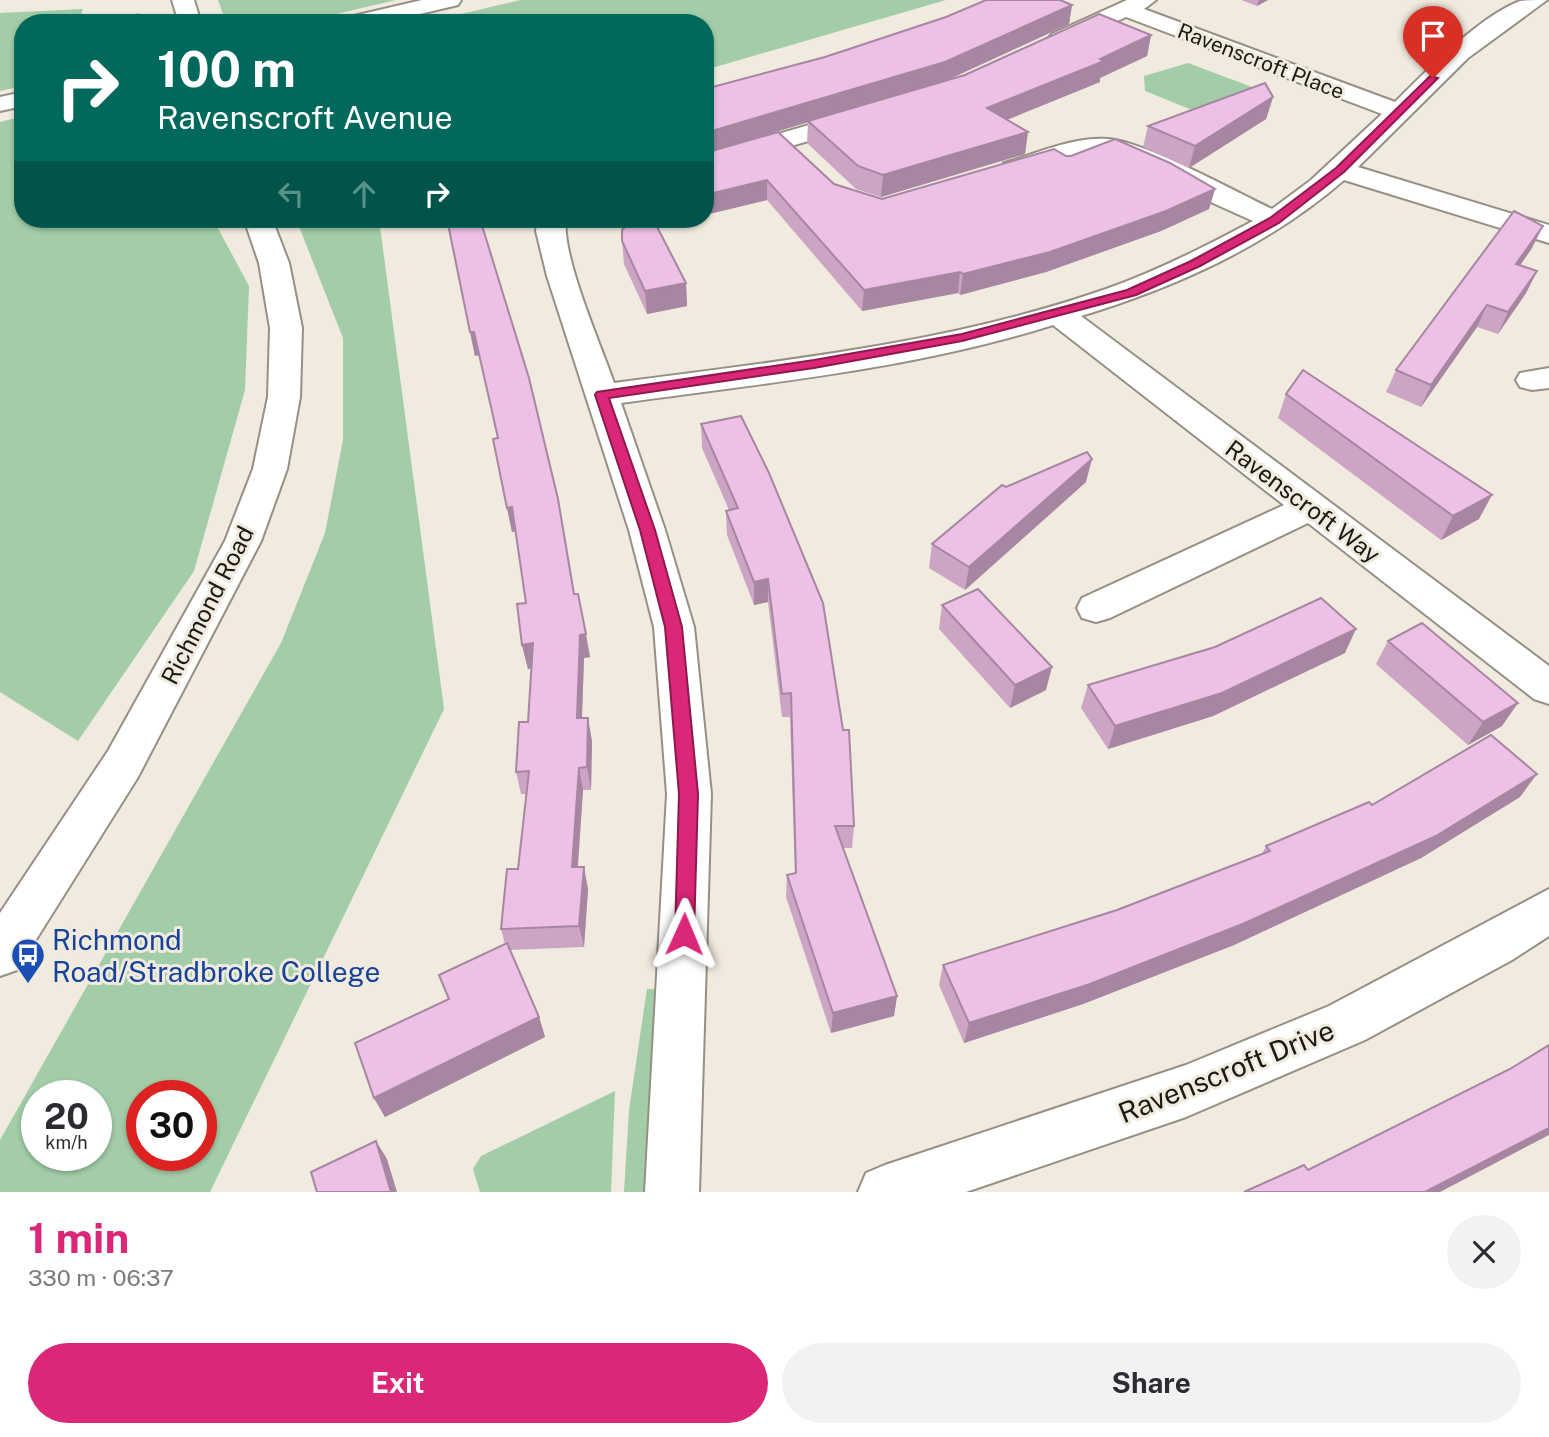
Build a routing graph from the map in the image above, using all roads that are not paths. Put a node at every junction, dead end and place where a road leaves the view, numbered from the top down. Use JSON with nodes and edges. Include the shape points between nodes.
{"nodes":[{"id":1,"x":450,"y":0,"type":"edge"},
{"id":2,"x":1536,"y":0,"type":"edge"},
{"id":3,"x":1135,"y":5,"type":"edge"},
{"id":4,"x":391,"y":14,"type":"edge"},
{"id":5,"x":1036,"y":51,"type":"edge"},
{"id":6,"x":1399,"y":112,"type":"junction"},
{"id":7,"x":877,"y":113,"type":"edge"},
{"id":8,"x":785,"y":141,"type":"junction"},
{"id":9,"x":805,"y":160,"type":"edge"},
{"id":10,"x":714,"y":161,"type":"edge"},
{"id":11,"x":1340,"y":170,"type":"junction"},
{"id":12,"x":983,"y":178,"type":"edge"},
{"id":13,"x":1275,"y":220,"type":"junction"},
{"id":14,"x":261,"y":228,"type":"edge"},
{"id":15,"x":550,"y":228,"type":"edge"},
{"id":16,"x":1549,"y":234,"type":"edge"},
{"id":17,"x":1058,"y":314,"type":"junction"},
{"id":18,"x":601,"y":395,"type":"junction"},
{"id":19,"x":1311,"y":508,"type":"junction"},
{"id":20,"x":1096,"y":608,"type":"dead end"},
{"id":21,"x":1549,"y":688,"type":"edge"},
{"id":22,"x":1549,"y":910,"type":"edge"},
{"id":23,"x":0,"y":954,"type":"edge"},
{"id":24,"x":672,"y":1192,"type":"edge"},
{"id":25,"x":885,"y":1192,"type":"edge"}],
"edges":[{"from":1,"to":4,"type":"main road"},
{"from":2,"to":6,"type":"main road","via":[[1452,59]]},
{"from":3,"to":5,"type":"main road"},
{"from":3,"to":6,"type":"main road","name":"Ravenscroft Place"},
{"from":6,"to":11,"type":"main road"},
{"from":7,"to":8,"type":"main road"},
{"from":8,"to":9,"type":"main road"},
{"from":8,"to":10,"type":"main road"},
{"from":11,"to":13,"type":"main road"},
{"from":11,"to":16,"type":"main road"},
{"from":12,"to":13,"type":"main road","via":[[1072,151],[1108,147]]},
{"from":13,"to":17,"type":"main road","via":[[1196,264],[1131,292]]},
{"from":14,"to":23,"type":"main road","name":"Richmond Road","via":[[274,263],[286,327],[284,397],[270,468],[243,541],[122,764]]},
{"from":15,"to":18,"type":"main road"},
{"from":17,"to":18,"type":"main road","via":[[949,340],[814,364]]},
{"from":17,"to":19,"type":"main road","name":"Ravenscroft Way"},
{"from":18,"to":24,"type":"main road","via":[[660,571],[679,669],[688,794]]},
{"from":19,"to":20,"type":"main road"},
{"from":19,"to":21,"type":"main road","name":"Ravenscroft Way"},
{"from":22,"to":25,"type":"main road","name":"Ravenscroft Drive","via":[[1347,1023],[1185,1091]]}]}
